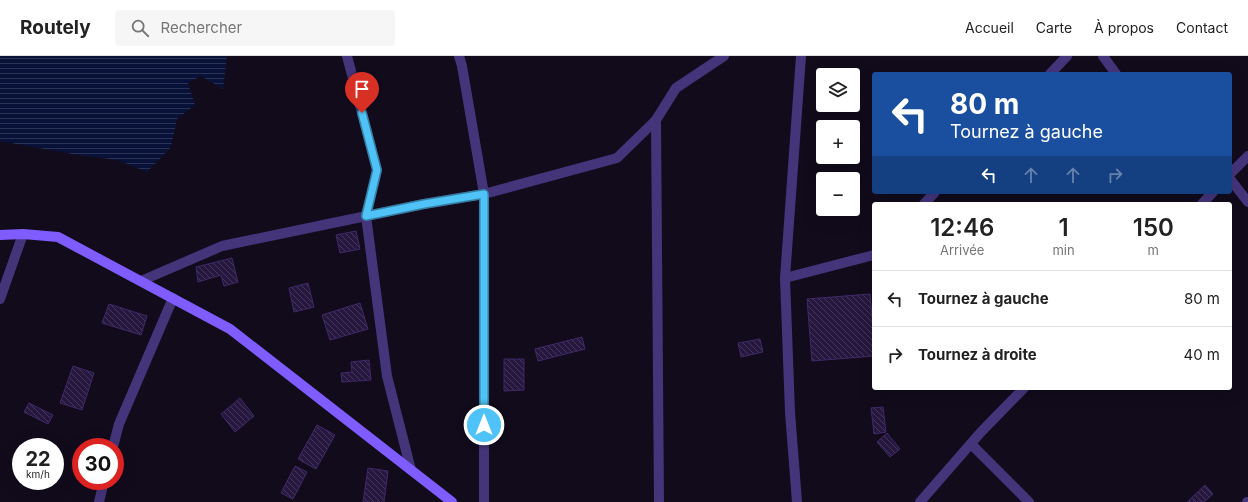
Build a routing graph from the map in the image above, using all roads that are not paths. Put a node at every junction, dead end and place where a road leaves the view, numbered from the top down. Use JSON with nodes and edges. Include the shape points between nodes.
{"nodes":[{"id":1,"x":347,"y":56,"type":"edge"},
{"id":2,"x":459,"y":56,"type":"edge"},
{"id":3,"x":724,"y":56,"type":"edge"},
{"id":4,"x":800,"y":56,"type":"edge"},
{"id":5,"x":1067,"y":56,"type":"edge"},
{"id":6,"x":1103,"y":56,"type":"edge"},
{"id":7,"x":1052,"y":72,"type":"edge"},
{"id":8,"x":1115,"y":72,"type":"edge"},
{"id":9,"x":656,"y":120,"type":"junction"},
{"id":10,"x":1248,"y":156,"type":"edge"},
{"id":11,"x":1232,"y":172,"type":"edge"},
{"id":12,"x":1232,"y":182,"type":"edge"},
{"id":13,"x":484,"y":194,"type":"junction"},
{"id":14,"x":933,"y":194,"type":"edge"},
{"id":15,"x":1211,"y":194,"type":"edge"},
{"id":16,"x":926,"y":202,"type":"edge"},
{"id":17,"x":1204,"y":202,"type":"edge"},
{"id":18,"x":1248,"y":202,"type":"edge"},
{"id":19,"x":366,"y":216,"type":"junction"},
{"id":20,"x":23,"y":234,"type":"junction"},
{"id":21,"x":0,"y":235,"type":"edge"},
{"id":22,"x":872,"y":256,"type":"edge"},
{"id":23,"x":785,"y":278,"type":"junction"},
{"id":24,"x":141,"y":281,"type":"junction"},
{"id":25,"x":173,"y":298,"type":"junction"},
{"id":26,"x":0,"y":299,"type":"edge"},
{"id":27,"x":1022,"y":390,"type":"edge"},
{"id":28,"x":116,"y":438,"type":"edge"},
{"id":29,"x":972,"y":444,"type":"junction"},
{"id":30,"x":411,"y":470,"type":"junction"},
{"id":31,"x":102,"y":490,"type":"edge"},
{"id":32,"x":99,"y":502,"type":"edge"},
{"id":33,"x":452,"y":502,"type":"edge"},
{"id":34,"x":484,"y":502,"type":"edge"},
{"id":35,"x":659,"y":502,"type":"edge"},
{"id":36,"x":797,"y":502,"type":"edge"},
{"id":37,"x":920,"y":502,"type":"edge"},
{"id":38,"x":1029,"y":502,"type":"edge"}],
"edges":[{"from":1,"to":19,"type":"street","via":[[377,170]]},
{"from":2,"to":13,"type":"street"},
{"from":3,"to":9,"type":"street","via":[[676,88]]},
{"from":4,"to":23,"type":"street"},
{"from":5,"to":7,"type":"street"},
{"from":6,"to":8,"type":"street"},
{"from":9,"to":13,"type":"street","via":[[616,158]]},
{"from":9,"to":35,"type":"street"},
{"from":10,"to":11,"type":"street"},
{"from":12,"to":18,"type":"street"},
{"from":13,"to":19,"type":"street"},
{"from":13,"to":34,"type":"street"},
{"from":14,"to":16,"type":"street"},
{"from":15,"to":17,"type":"street"},
{"from":19,"to":24,"type":"street","via":[[222,246]]},
{"from":19,"to":30,"type":"street","via":[[387,376]]},
{"from":20,"to":21,"type":"main road"},
{"from":20,"to":24,"type":"main road","via":[[58,237]]},
{"from":20,"to":26,"type":"street"},
{"from":22,"to":23,"type":"street"},
{"from":23,"to":36,"type":"street","via":[[790,412]]},
{"from":24,"to":25,"type":"main road"},
{"from":25,"to":28,"type":"street"},
{"from":25,"to":30,"type":"main road","via":[[230,328]]},
{"from":27,"to":29,"type":"street"},
{"from":29,"to":37,"type":"street"},
{"from":29,"to":38,"type":"street"},
{"from":30,"to":33,"type":"main road"},
{"from":31,"to":32,"type":"street"}]}
